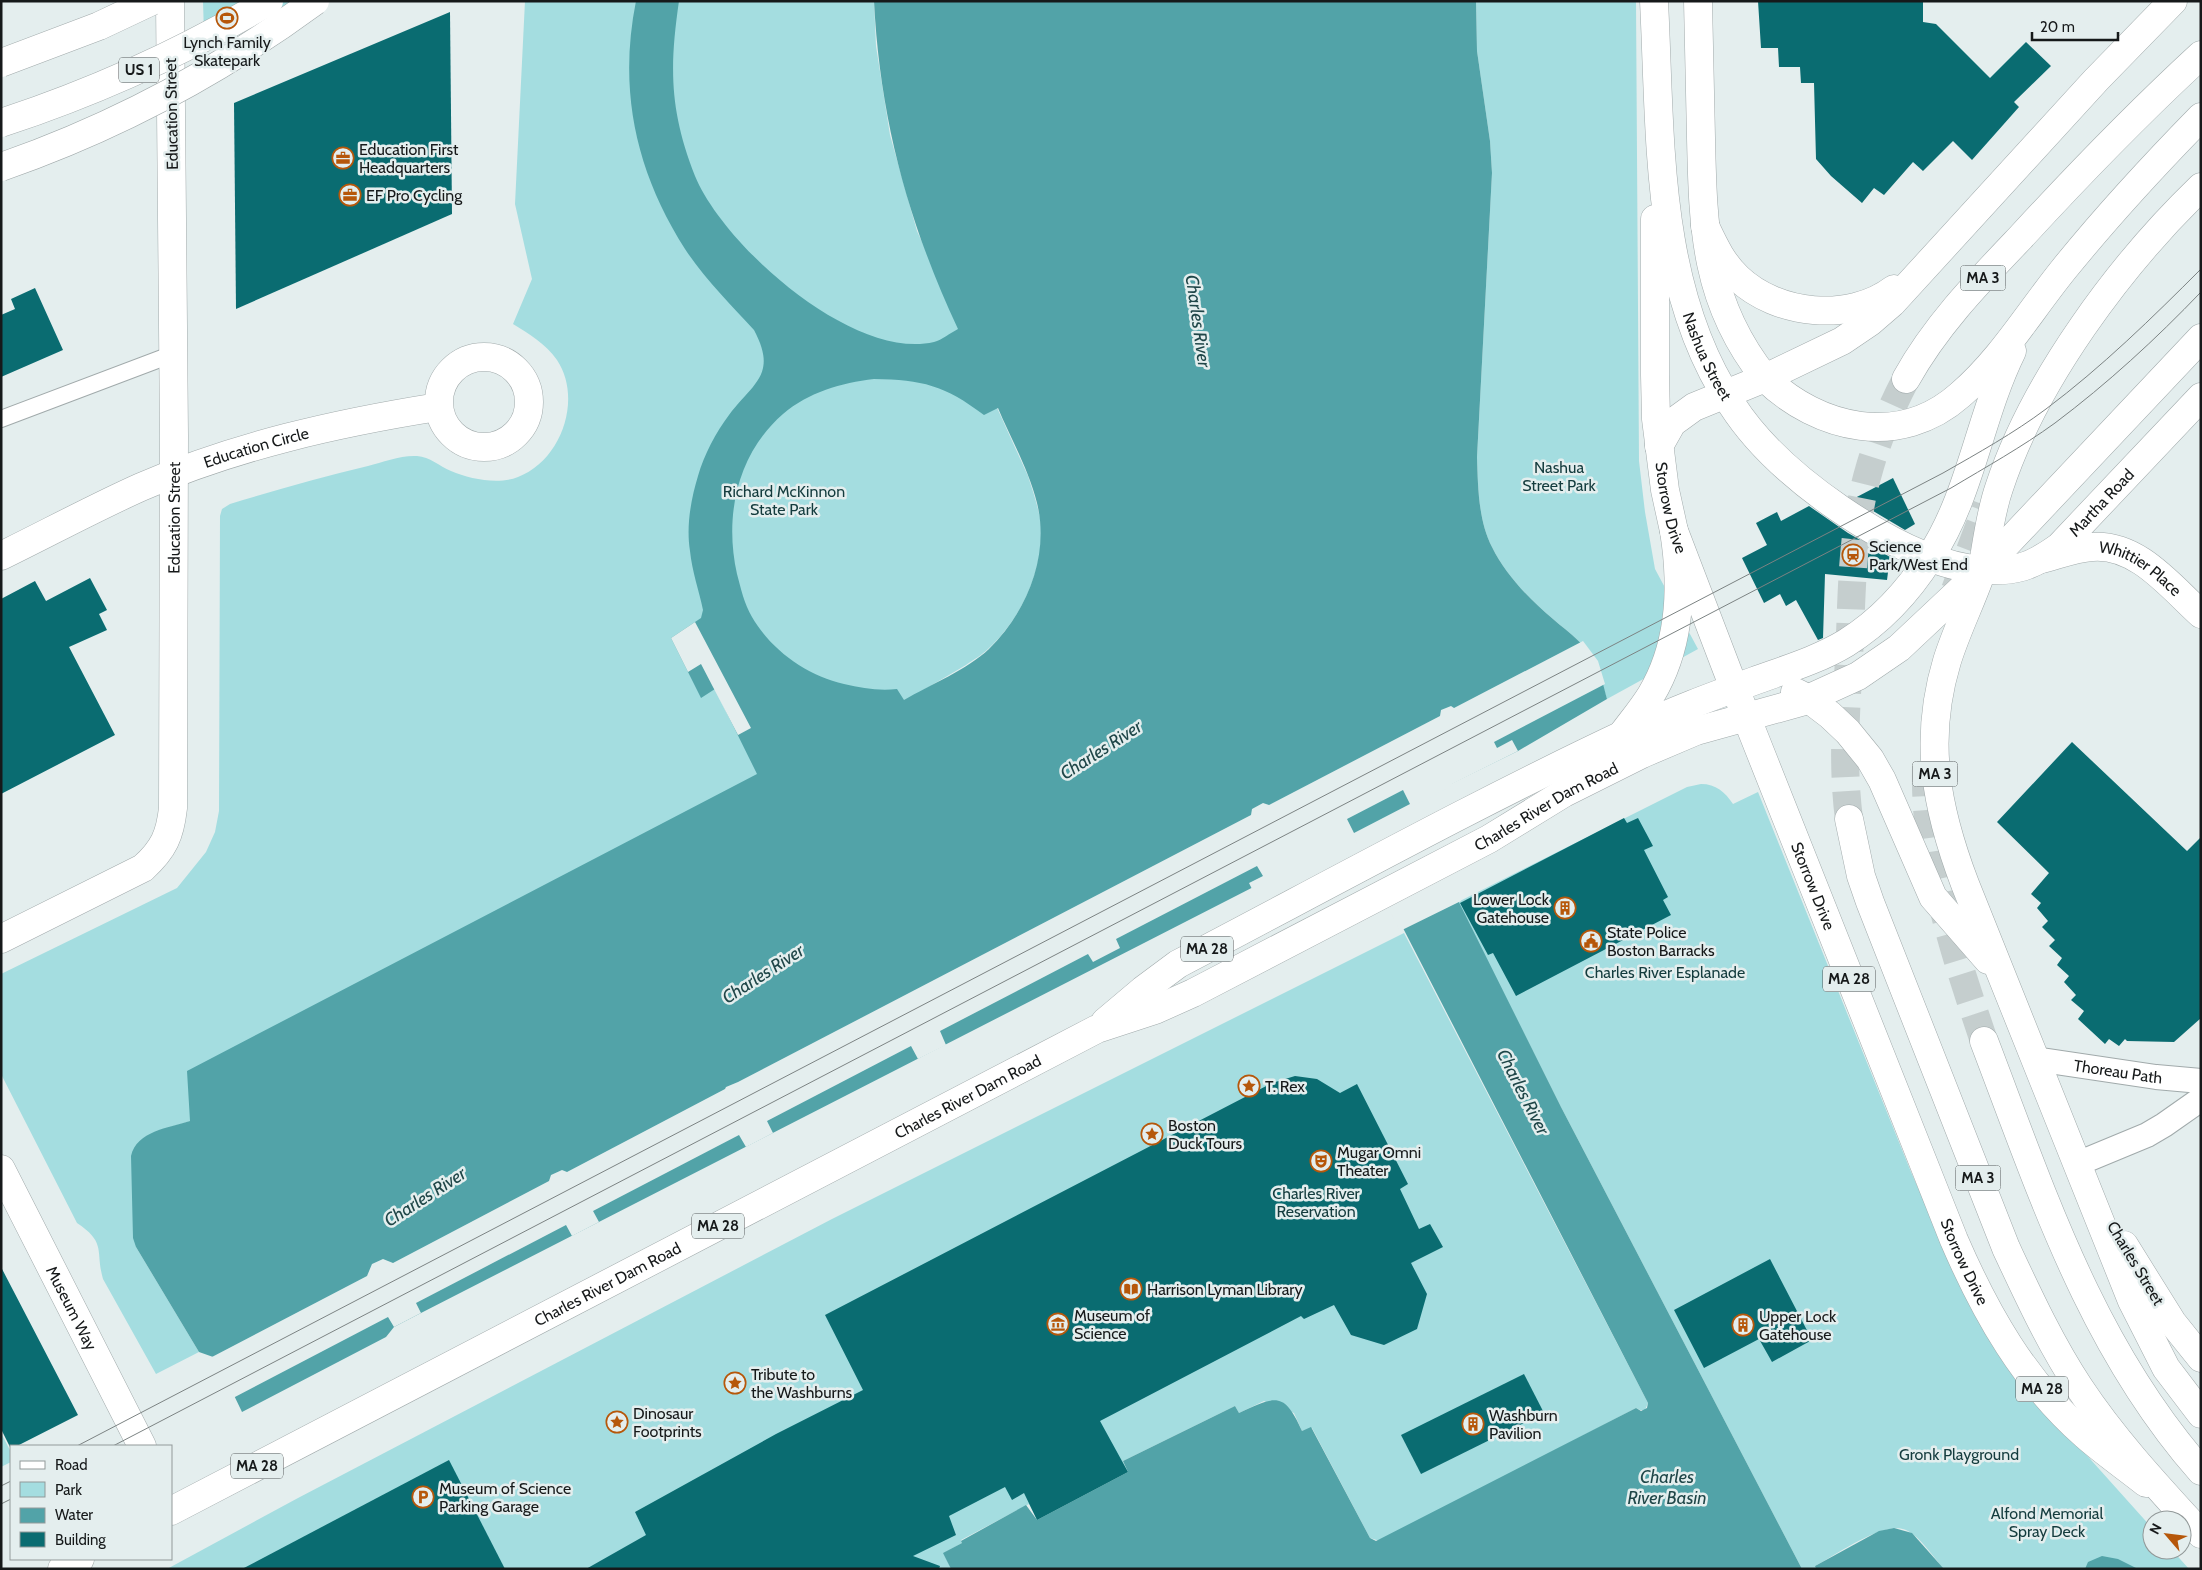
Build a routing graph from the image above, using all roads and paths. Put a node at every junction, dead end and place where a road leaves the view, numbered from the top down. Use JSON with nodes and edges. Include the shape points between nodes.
{"nodes":[{"id":1,"x":152,"y":1,"type":"edge"},
{"id":2,"x":169,"y":1,"type":"edge"},
{"id":3,"x":269,"y":1,"type":"edge"},
{"id":4,"x":315,"y":1,"type":"edge"},
{"id":5,"x":1654,"y":1,"type":"edge"},
{"id":6,"x":1698,"y":1,"type":"edge"},
{"id":7,"x":2173,"y":1,"type":"edge"},
{"id":8,"x":2201,"y":32,"type":"edge"},
{"id":9,"x":2201,"y":55,"type":"edge"},
{"id":10,"x":1,"y":56,"type":"edge"},
{"id":11,"x":1,"y":63,"type":"edge"},
{"id":12,"x":2201,"y":117,"type":"edge"},
{"id":13,"x":1,"y":123,"type":"edge"},
{"id":14,"x":1661,"y":143,"type":"junction"},
{"id":15,"x":1,"y":167,"type":"edge"},
{"id":16,"x":2070,"y":184,"type":"junction"},
{"id":17,"x":2201,"y":187,"type":"edge"},
{"id":18,"x":2201,"y":192,"type":"edge"},
{"id":19,"x":1704,"y":226,"type":"junction"},
{"id":20,"x":1925,"y":266,"type":"junction"},
{"id":21,"x":2038,"y":301,"type":"junction"},
{"id":22,"x":2088,"y":325,"type":"junction"},
{"id":23,"x":2201,"y":338,"type":"edge"},
{"id":24,"x":174,"y":354,"type":"junction"},
{"id":25,"x":1766,"y":378,"type":"junction"},
{"id":26,"x":1906,"y":379,"type":"tunnel mouth"},
{"id":27,"x":1725,"y":394,"type":"junction"},
{"id":28,"x":2201,"y":397,"type":"edge"},
{"id":29,"x":438,"y":407,"type":"dead end"},
{"id":30,"x":1,"y":419,"type":"edge"},
{"id":31,"x":1659,"y":446,"type":"junction"},
{"id":32,"x":174,"y":474,"type":"junction"},
{"id":33,"x":1674,"y":531,"type":"junction"},
{"id":34,"x":1,"y":556,"type":"edge"},
{"id":35,"x":1930,"y":557,"type":"junction"},
{"id":36,"x":2042,"y":559,"type":"junction"},
{"id":37,"x":1982,"y":570,"type":"junction"},
{"id":38,"x":2201,"y":614,"type":"edge"},
{"id":39,"x":1734,"y":688,"type":"junction"},
{"id":40,"x":1809,"y":699,"type":"junction"},
{"id":41,"x":1746,"y":717,"type":"junction"},
{"id":42,"x":1621,"y":735,"type":"junction"},
{"id":43,"x":1849,"y":819,"type":"tunnel mouth"},
{"id":44,"x":1,"y":939,"type":"edge"},
{"id":45,"x":2001,"y":975,"type":"junction"},
{"id":46,"x":1097,"y":1029,"type":"junction"},
{"id":47,"x":1984,"y":1041,"type":"tunnel mouth"},
{"id":48,"x":2035,"y":1059,"type":"junction"},
{"id":49,"x":2201,"y":1081,"type":"edge"},
{"id":50,"x":2201,"y":1100,"type":"edge"},
{"id":51,"x":2077,"y":1164,"type":"junction"},
{"id":52,"x":1,"y":1169,"type":"edge"},
{"id":53,"x":2201,"y":1358,"type":"edge"},
{"id":54,"x":2201,"y":1414,"type":"edge"},
{"id":55,"x":141,"y":1445,"type":"edge"},
{"id":56,"x":2201,"y":1471,"type":"edge"},
{"id":57,"x":2173,"y":1504,"type":"junction"},
{"id":58,"x":172,"y":1507,"type":"edge"},
{"id":59,"x":2201,"y":1534,"type":"edge"},
{"id":60,"x":78,"y":1560,"type":"edge"},
{"id":61,"x":62,"y":1569,"type":"edge"}],
"edges":[{"from":1,"to":11,"type":"main road","bridge":true,"via":[[99,26]]},
{"from":2,"to":10,"type":"lane"},
{"from":2,"to":24,"type":"main road","name":"Education Street"},
{"from":3,"to":13,"type":"main road","number":"US 1","bridge":true,"via":[[164,59]]},
{"from":4,"to":15,"type":"main road","bridge":true,"via":[[282,26],[178,88],[73,139]]},
{"from":5,"to":14,"type":"main road","name":"Nashua Street"},
{"from":6,"to":19,"type":"main road","name":"Nashua Street"},
{"from":7,"to":20,"type":"main road"},
{"from":8,"to":16,"type":"main road"},
{"from":9,"to":16,"type":"main road","number":"MA 3"},
{"from":12,"to":21,"type":"main road","via":[[2130,192]]},
{"from":14,"to":27,"type":"main road","name":"Nashua Street","via":[[1662,173],[1682,292],[1702,351]]},
{"from":14,"to":31,"type":"main road","name":"Storrow Drive","via":[[1656,215],[1655,375]]},
{"from":16,"to":26,"type":"main road","number":"MA 3","via":[[1962,300]]},
{"from":17,"to":22,"type":"main road","via":[[2136,258]]},
{"from":18,"to":22,"type":"main road","via":[[2150,248]]},
{"from":19,"to":20,"type":"main road","via":[[1719,256],[1738,278],[1761,295],[1784,305],[1833,310],[1865,304],[1890,292]]},
{"from":19,"to":25,"type":"main road","name":"Nashua Street","via":[[1721,304],[1742,347]]},
{"from":20,"to":25,"type":"main road","via":[[1892,303],[1842,342]]},
{"from":21,"to":25,"type":"main road","name":"Nashua Street","via":[[1991,363],[1959,396],[1935,412],[1910,422],[1876,427],[1842,424],[1792,401]]},
{"from":21,"to":35,"type":"main road","name":"Charles River Dam Road","via":[[1999,379],[1957,505]]},
{"from":22,"to":37,"type":"main road","via":[[2032,412],[2007,465],[1993,512]]},
{"from":23,"to":37,"type":"main road","number":"MA 3"},
{"from":24,"to":30,"type":"lane"},
{"from":24,"to":32,"type":"main road","name":"Education Street"},
{"from":25,"to":27,"type":"main road"},
{"from":27,"to":31,"type":"main road","via":[[1694,407],[1678,418]]},
{"from":27,"to":35,"type":"main road","name":"Nashua Street","via":[[1753,433],[1806,484],[1867,527]]},
{"from":28,"to":36,"type":"main road","name":"Martha Road","via":[[2074,534]]},
{"from":29,"to":32,"type":"main road","name":"Education Circle","via":[[321,429]]},
{"from":31,"to":33,"type":"main road","name":"Storrow Drive"},
{"from":32,"to":34,"type":"main road","name":"Education Circle"},
{"from":32,"to":44,"type":"main road","name":"Education Street","via":[[173,808],[169,833],[157,855],[143,868]]},
{"from":33,"to":39,"type":"main road","name":"Storrow Drive"},
{"from":33,"to":42,"type":"main road","via":[[1678,582],[1672,647],[1650,696]]},
{"from":35,"to":37,"type":"main road","name":"Nashua Street"},
{"from":35,"to":39,"type":"main road","name":"Charles River Dam Road","number":"MA 28","via":[[1893,606],[1858,635],[1817,657]]},
{"from":36,"to":37,"type":"main road","name":"Martha Road","via":[[2016,570]]},
{"from":36,"to":38,"type":"main road","name":"Whittier Place","via":[[2092,547],[2124,551],[2136,557]]},
{"from":37,"to":40,"type":"main road","name":"Charles River Dam Road","number":"MA 28","via":[[1882,661]]},
{"from":37,"to":45,"type":"main road","number":"MA 3","via":[[1947,661],[1935,729],[1934,764],[1950,843]]},
{"from":39,"to":40,"type":"main road","number":"MA 28","via":[[1781,689]]},
{"from":39,"to":41,"type":"main road","name":"Storrow Drive"},
{"from":39,"to":42,"type":"main road","name":"Charles River Dam Road","number":"MA 28"},
{"from":40,"to":41,"type":"main road","name":"Charles River Dam Road","number":"MA 28"},
{"from":40,"to":45,"type":"main road","number":"MA 28","via":[[1842,726],[1870,759],[1933,898]]},
{"from":41,"to":46,"type":"main road","name":"Charles River Dam Road","number":"MA 28","via":[[1696,731],[1625,762],[1564,793],[1482,843],[1174,1002]]},
{"from":41,"to":57,"type":"main road","name":"Storrow Drive","number":"MA 28","via":[[1954,1240],[1991,1318],[2020,1362],[2060,1410],[2085,1435]]},
{"from":42,"to":46,"type":"main road","name":"Charles River Dam Road","number":"MA 28","via":[[1178,964]]},
{"from":43,"to":57,"type":"main road","number":"MA 3","via":[[1861,876],[1888,952],[2006,1248],[2028,1295],[2079,1386],[2110,1430]]},
{"from":45,"to":48,"type":"main road","number":"MA 3"},
{"from":46,"to":58,"type":"main road","name":"Charles River Dam Road","number":"MA 28"},
{"from":47,"to":56,"type":"main road","via":[[2059,1236],[2091,1307],[2141,1394]]},
{"from":48,"to":49,"type":"street","name":"Thoreau Path"},
{"from":48,"to":51,"type":"main road","number":"MA 3"},
{"from":50,"to":51,"type":"street","via":[[2147,1135]]},
{"from":51,"to":53,"type":"main road","name":"Charles Street","number":"MA 3","via":[[2152,1291]]},
{"from":51,"to":54,"type":"main road","via":[[2147,1334],[2171,1375]]},
{"from":52,"to":55,"type":"main road","name":"Museum Way"},
{"from":57,"to":59,"type":"main road","name":"Storrow Drive","number":"MA 3"},
{"from":60,"to":61,"type":"main road"}]}
